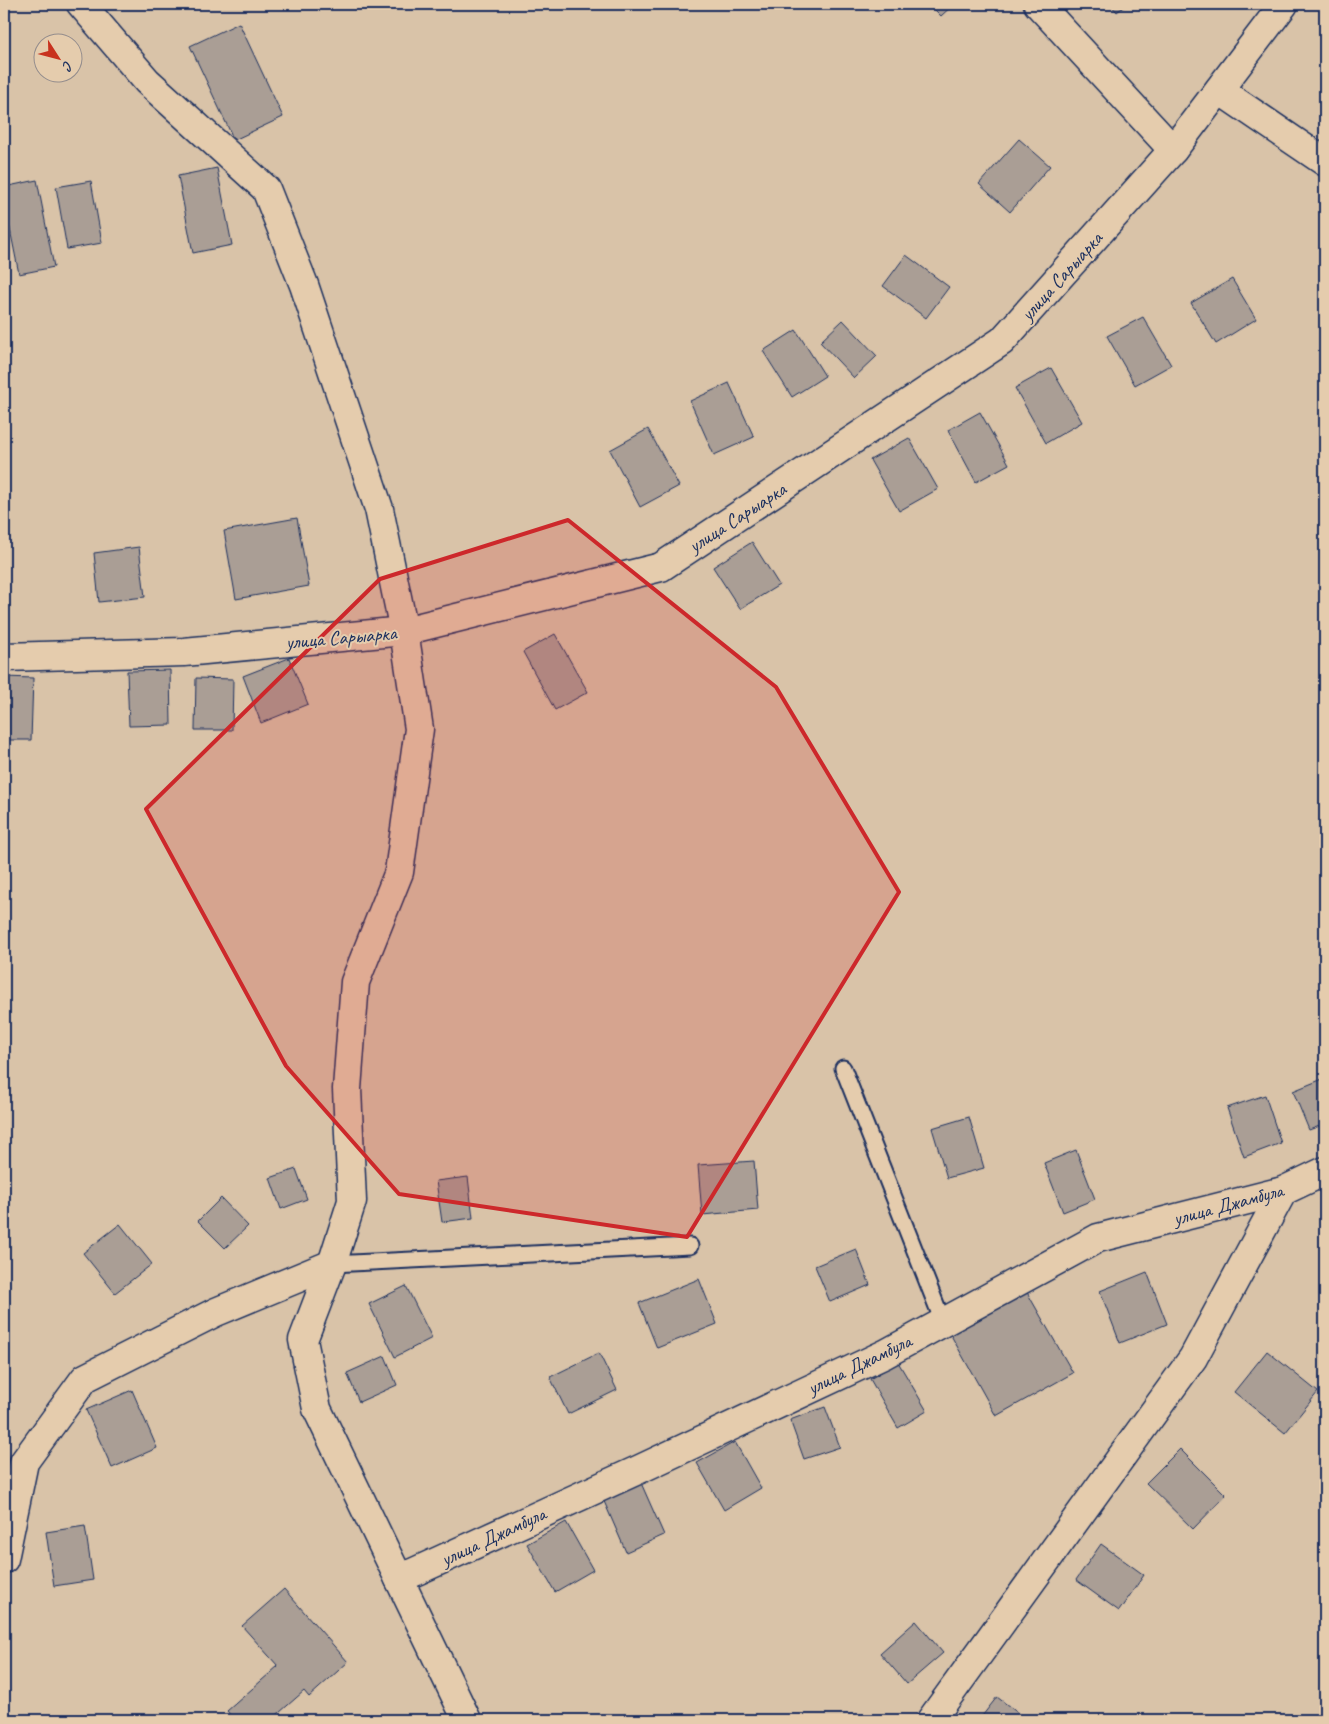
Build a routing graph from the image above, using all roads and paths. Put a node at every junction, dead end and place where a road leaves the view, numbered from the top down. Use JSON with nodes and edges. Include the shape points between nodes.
{"nodes":[{"id":1,"x":81,"y":4,"type":"edge"},
{"id":2,"x":1038,"y":4,"type":"edge"},
{"id":3,"x":1284,"y":4,"type":"edge"},
{"id":4,"x":1219,"y":90,"type":"junction"},
{"id":5,"x":1173,"y":150,"type":"junction"},
{"id":6,"x":1325,"y":162,"type":"edge"},
{"id":7,"x":404,"y":631,"type":"junction"},
{"id":8,"x":4,"y":658,"type":"edge"},
{"id":9,"x":843,"y":1068,"type":"dead end"},
{"id":10,"x":1325,"y":1171,"type":"edge"},
{"id":11,"x":1283,"y":1191,"type":"junction"},
{"id":12,"x":690,"y":1246,"type":"dead end"},
{"id":13,"x":332,"y":1264,"type":"junction"},
{"id":14,"x":943,"y":1322,"type":"junction"},
{"id":15,"x":4,"y":1559,"type":"edge"},
{"id":16,"x":399,"y":1579,"type":"junction"},
{"id":17,"x":467,"y":1720,"type":"edge"},
{"id":18,"x":931,"y":1720,"type":"edge"}],
"edges":[{"from":1,"to":7,"type":"street","via":[[146,81],[266,189],[304,285],[379,509]]},
{"from":2,"to":5,"type":"street"},
{"from":3,"to":4,"type":"street","name":"улица Сарыарка"},
{"from":4,"to":5,"type":"street","name":"улица Сарыарка"},
{"from":4,"to":6,"type":"street"},
{"from":5,"to":7,"type":"street","name":"улица Сарыарка","via":[[1002,341],[662,567]]},
{"from":7,"to":8,"type":"street","name":"улица Сарыарка","via":[[184,652]]},
{"from":7,"to":13,"type":"street","via":[[419,729],[398,872],[355,982],[348,1089],[352,1201]]},
{"from":9,"to":14,"type":"lane"},
{"from":10,"to":11,"type":"street","name":"улица Джамбула"},
{"from":11,"to":14,"type":"street","name":"улица Джамбула","via":[[1098,1238]]},
{"from":11,"to":18,"type":"street","via":[[1193,1358]]},
{"from":12,"to":13,"type":"lane"},
{"from":13,"to":15,"type":"street","via":[[216,1312],[85,1378],[24,1462]]},
{"from":13,"to":16,"type":"street","via":[[303,1340],[318,1409]]},
{"from":14,"to":16,"type":"street","name":"улица Джамбула","via":[[885,1354]]},
{"from":16,"to":17,"type":"street"}]}
